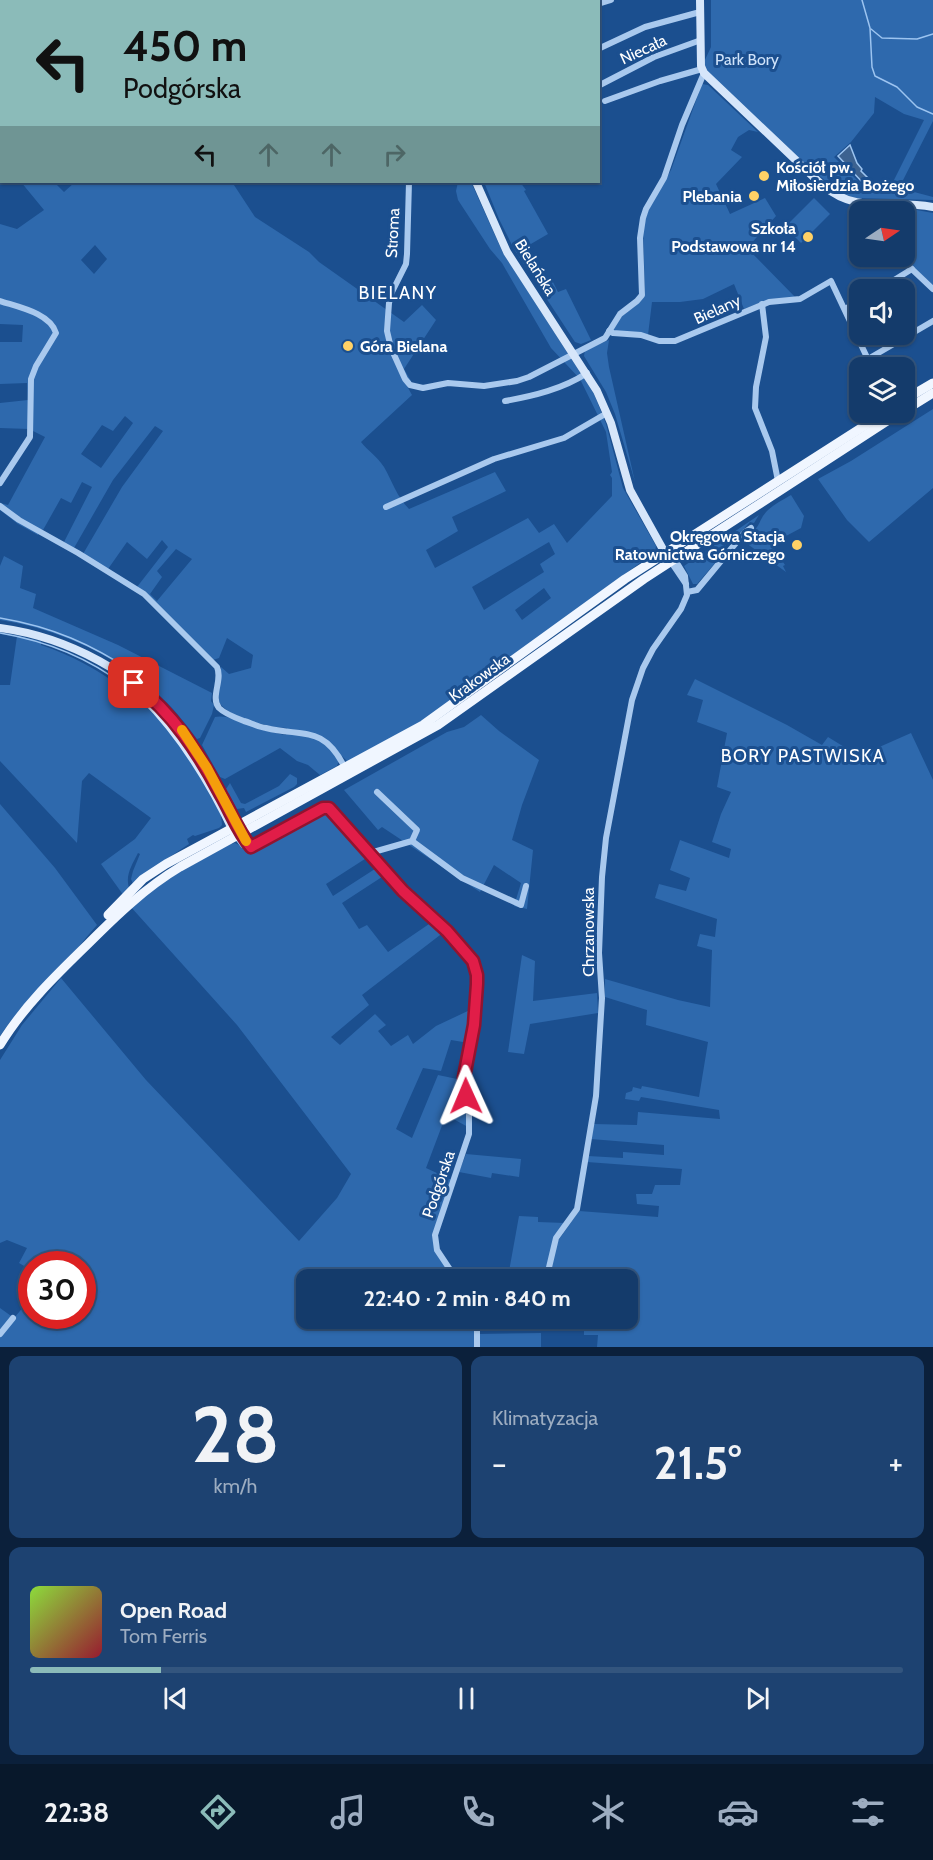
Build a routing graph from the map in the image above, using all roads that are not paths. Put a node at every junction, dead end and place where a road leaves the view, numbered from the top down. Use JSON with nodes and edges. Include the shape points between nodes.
{"nodes":[{"id":1,"x":700,"y":0,"type":"edge"},
{"id":2,"x":700,"y":12,"type":"junction"},
{"id":3,"x":701,"y":40,"type":"junction"},
{"id":4,"x":600,"y":48,"type":"edge"},
{"id":5,"x":703,"y":71,"type":"junction"},
{"id":6,"x":600,"y":85,"type":"edge"},
{"id":7,"x":605,"y":100,"type":"dead end"},
{"id":8,"x":409,"y":183,"type":"edge"},
{"id":9,"x":476,"y":183,"type":"edge"},
{"id":10,"x":849,"y":201,"type":"edge"},
{"id":11,"x":915,"y":207,"type":"edge"},
{"id":12,"x":933,"y":207,"type":"edge"},
{"id":13,"x":912,"y":269,"type":"joint"},
{"id":14,"x":896,"y":279,"type":"edge"},
{"id":15,"x":933,"y":289,"type":"edge"},
{"id":16,"x":0,"y":301,"type":"edge"},
{"id":17,"x":762,"y":304,"type":"junction"},
{"id":18,"x":849,"y":307,"type":"edge"},
{"id":19,"x":845,"y":309,"type":"junction"},
{"id":20,"x":933,"y":321,"type":"edge"},
{"id":21,"x":609,"y":331,"type":"junction"},
{"id":22,"x":573,"y":352,"type":"junction"},
{"id":23,"x":867,"y":357,"type":"edge"},
{"id":24,"x":871,"y":357,"type":"edge"},
{"id":25,"x":587,"y":373,"type":"junction"},
{"id":26,"x":933,"y":383,"type":"edge"},
{"id":27,"x":933,"y":393,"type":"edge"},
{"id":28,"x":915,"y":394,"type":"edge"},
{"id":29,"x":504,"y":401,"type":"dead end"},
{"id":30,"x":915,"y":404,"type":"edge"},
{"id":31,"x":607,"y":412,"type":"junction"},
{"id":32,"x":869,"y":423,"type":"edge"},
{"id":33,"x":886,"y":423,"type":"edge"},
{"id":34,"x":778,"y":481,"type":"junction"},
{"id":35,"x":0,"y":483,"type":"edge"},
{"id":36,"x":0,"y":506,"type":"edge"},
{"id":37,"x":386,"y":507,"type":"dead end"},
{"id":38,"x":751,"y":528,"type":"dead end"},
{"id":39,"x":667,"y":551,"type":"junction"},
{"id":40,"x":672,"y":560,"type":"junction"},
{"id":41,"x":687,"y":592,"type":"junction"},
{"id":42,"x":0,"y":628,"type":"edge"},
{"id":43,"x":118,"y":674,"type":"junction"},
{"id":44,"x":344,"y":766,"type":"junction"},
{"id":45,"x":377,"y":792,"type":"dead end"},
{"id":46,"x":232,"y":813,"type":"junction"},
{"id":47,"x":251,"y":816,"type":"junction"},
{"id":48,"x":237,"y":830,"type":"junction"},
{"id":49,"x":412,"y":841,"type":"junction"},
{"id":50,"x":370,"y":853,"type":"junction"},
{"id":51,"x":526,"y":886,"type":"dead end"},
{"id":52,"x":0,"y":1045,"type":"edge"},
{"id":53,"x":450,"y":1269,"type":"edge"},
{"id":54,"x":549,"y":1269,"type":"edge"},
{"id":55,"x":13,"y":1318,"type":"dead end"},
{"id":56,"x":477,"y":1329,"type":"edge"},
{"id":57,"x":0,"y":1334,"type":"edge"},
{"id":58,"x":477,"y":1347,"type":"edge"}],
"edges":[{"from":1,"to":2,"type":"street"},
{"from":2,"to":3,"type":"street"},
{"from":2,"to":4,"type":"street","via":[[645,27]]},
{"from":3,"to":5,"type":"street"},
{"from":3,"to":6,"type":"street","name":"Niecała","via":[[654,57]]},
{"from":5,"to":7,"type":"street"},
{"from":5,"to":10,"type":"street","via":[[831,192]]},
{"from":5,"to":21,"type":"street","via":[[664,178],[643,218],[642,295],[620,314]]},
{"from":8,"to":22,"type":"street","name":"Stroma","via":[[406,264],[393,288],[387,331],[410,385],[484,386],[517,381]]},
{"from":9,"to":22,"type":"street","name":"Bielańska","via":[[507,252]]},
{"from":11,"to":12,"type":"street"},
{"from":13,"to":14,"type":"street"},
{"from":13,"to":15,"type":"street"},
{"from":16,"to":35,"type":"street","via":[[40,317],[56,333],[31,379],[30,437]]},
{"from":17,"to":19,"type":"street","name":"Bielany","via":[[794,300],[831,281]]},
{"from":17,"to":21,"type":"street","name":"Bielany","via":[[675,341]]},
{"from":17,"to":34,"type":"street","via":[[766,337],[755,408],[772,451]]},
{"from":18,"to":19,"type":"street"},
{"from":19,"to":23,"type":"street"},
{"from":20,"to":24,"type":"street"},
{"from":21,"to":22,"type":"street","via":[[602,340]]},
{"from":22,"to":25,"type":"street","name":"Bielańska"},
{"from":25,"to":29,"type":"street","via":[[536,394]]},
{"from":25,"to":31,"type":"street","name":"Bielańska"},
{"from":26,"to":28,"type":"main road"},
{"from":27,"to":30,"type":"main road","name":"Krakowska"},
{"from":31,"to":37,"type":"street","via":[[564,438],[494,459]]},
{"from":31,"to":39,"type":"street","name":"Bielańska","via":[[630,490]]},
{"from":32,"to":34,"type":"main road","name":"Krakowska"},
{"from":33,"to":40,"type":"main road","name":"Krakowska"},
{"from":34,"to":39,"type":"main road","name":"Krakowska"},
{"from":36,"to":44,"type":"street","via":[[150,599],[217,667],[216,699],[222,710],[265,728],[316,736],[335,750]]},
{"from":38,"to":41,"type":"street","name":"Chrzanowska","via":[[700,586]]},
{"from":39,"to":40,"type":"street"},
{"from":39,"to":44,"type":"main road","name":"Krakowska","via":[[436,716]]},
{"from":40,"to":41,"type":"street"},
{"from":40,"to":48,"type":"main road","name":"Krakowska","via":[[438,725]]},
{"from":41,"to":54,"type":"street","name":"Chrzanowska","via":[[683,606],[644,668],[632,700],[602,877],[598,953],[602,998],[596,1096],[577,1209],[556,1238]]},
{"from":42,"to":43,"type":"street","via":[[59,643]]},
{"from":43,"to":46,"type":"street","via":[[147,694],[182,729]]},
{"from":43,"to":48,"type":"street","via":[[155,710],[189,752]]},
{"from":44,"to":47,"type":"main road","name":"Krakowska"},
{"from":45,"to":49,"type":"street","via":[[417,830]]},
{"from":46,"to":47,"type":"street"},
{"from":46,"to":48,"type":"street"},
{"from":47,"to":48,"type":"main road","name":"Krakowska"},
{"from":48,"to":50,"type":"street","name":"Podgórska","via":[[251,847],[329,808]]},
{"from":48,"to":52,"type":"main road","name":"Krakowska","via":[[127,905],[21,1015]]},
{"from":49,"to":50,"type":"street"},
{"from":49,"to":51,"type":"street","via":[[462,878],[521,905]]},
{"from":50,"to":53,"type":"street","name":"Podgórska","via":[[403,891],[459,943],[473,961],[477,975],[474,1025],[464,1077],[469,1134],[435,1234],[437,1250]]},
{"from":55,"to":57,"type":"street"},
{"from":56,"to":58,"type":"street"}]}
